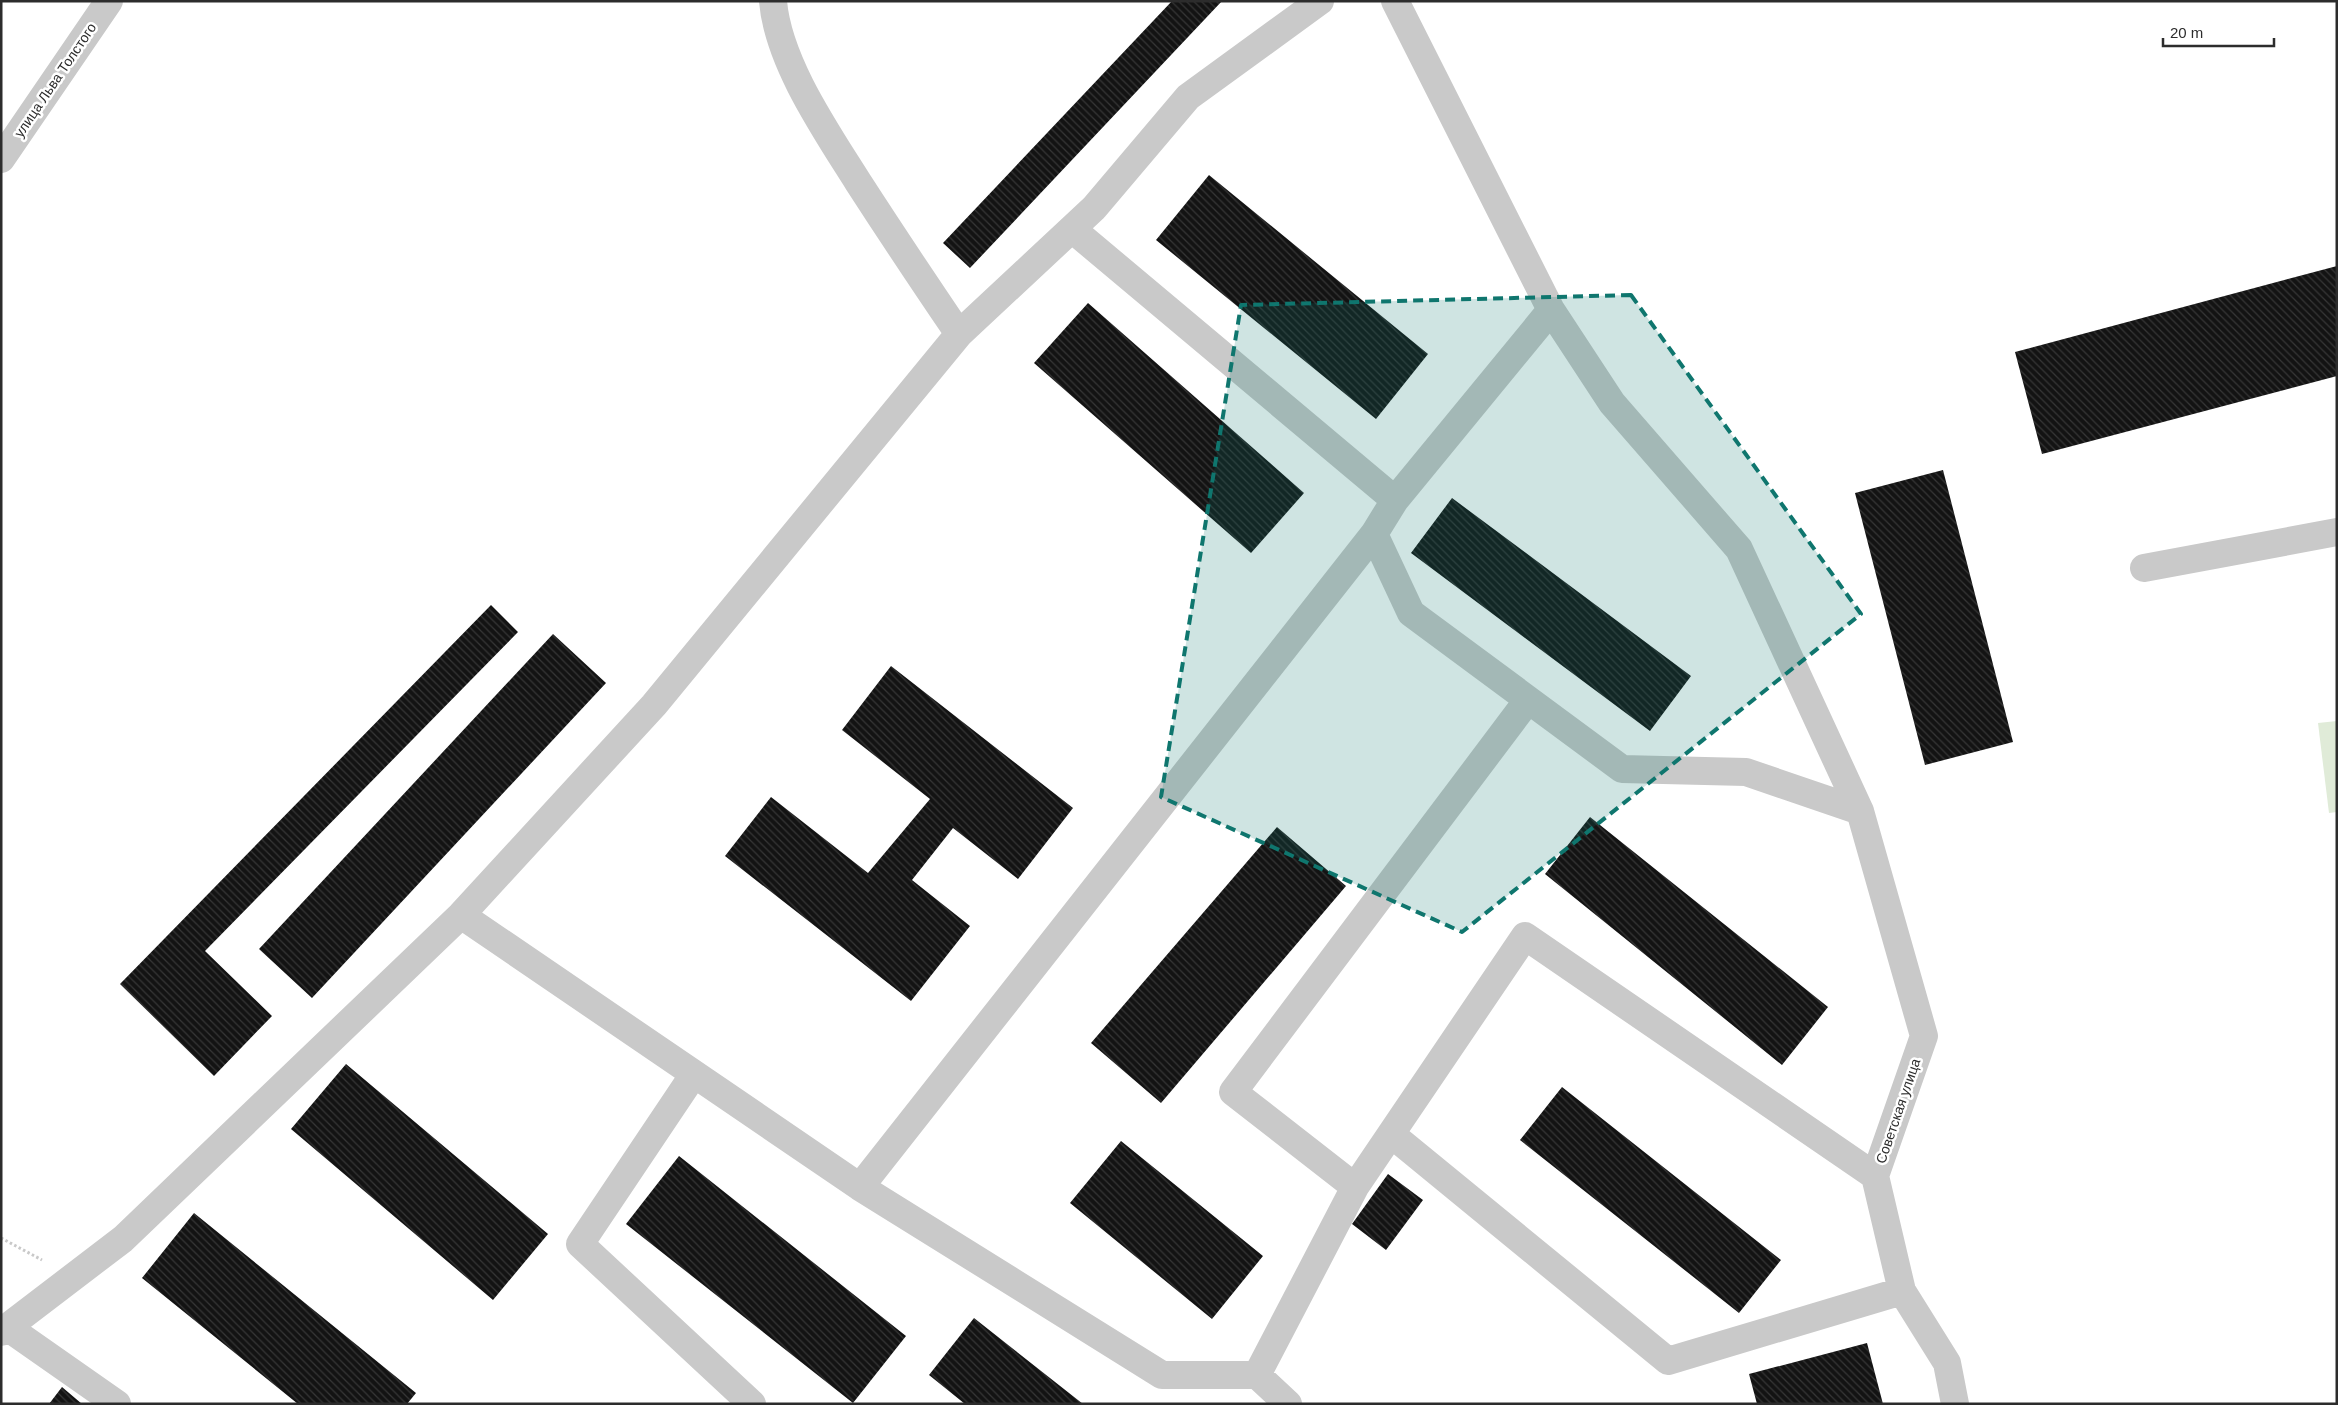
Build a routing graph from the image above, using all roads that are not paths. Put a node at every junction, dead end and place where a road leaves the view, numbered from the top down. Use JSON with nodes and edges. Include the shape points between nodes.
{"nodes":[{"id":1,"x":109,"y":1,"type":"edge"},
{"id":2,"x":773,"y":1,"type":"edge"},
{"id":3,"x":1320,"y":1,"type":"edge"},
{"id":4,"x":1395,"y":1,"type":"edge"},
{"id":5,"x":1,"y":159,"type":"edge"},
{"id":6,"x":1072,"y":229,"type":"junction"},
{"id":7,"x":1551,"y":310,"type":"junction"},
{"id":8,"x":960,"y":334,"type":"junction"},
{"id":9,"x":1395,"y":500,"type":"junction"},
{"id":10,"x":2337,"y":532,"type":"edge"},
{"id":11,"x":1374,"y":534,"type":"junction"},
{"id":12,"x":2144,"y":568,"type":"dead end"},
{"id":13,"x":1528,"y":700,"type":"junction"},
{"id":14,"x":1860,"y":811,"type":"junction"},
{"id":15,"x":461,"y":915,"type":"junction"},
{"id":16,"x":694,"y":1074,"type":"junction"},
{"id":17,"x":1391,"y":1134,"type":"junction"},
{"id":18,"x":1875,"y":1176,"type":"junction"},
{"id":19,"x":860,"y":1187,"type":"junction"},
{"id":20,"x":1355,"y":1187,"type":"junction"},
{"id":21,"x":1902,"y":1291,"type":"junction"},
{"id":22,"x":4,"y":1329,"type":"edge"},
{"id":23,"x":1257,"y":1375,"type":"junction"},
{"id":24,"x":116,"y":1404,"type":"edge"},
{"id":25,"x":752,"y":1404,"type":"edge"},
{"id":26,"x":1288,"y":1404,"type":"edge"},
{"id":27,"x":1955,"y":1404,"type":"edge"}],
"edges":[{"from":1,"to":5,"type":"street","name":"улица Льва Толстого"},
{"from":2,"to":8,"type":"street","via":[[775,25],[811,108],[914,270]]},
{"from":3,"to":6,"type":"street","via":[[1188,97],[1094,208]]},
{"from":4,"to":7,"type":"street","name":"Советская улица"},
{"from":6,"to":8,"type":"street"},
{"from":6,"to":9,"type":"street"},
{"from":7,"to":9,"type":"street"},
{"from":7,"to":14,"type":"street","name":"Советская улица","via":[[1612,403],[1739,549]]},
{"from":8,"to":15,"type":"street","via":[[654,706]]},
{"from":9,"to":11,"type":"street"},
{"from":10,"to":12,"type":"street"},
{"from":11,"to":13,"type":"street","via":[[1411,613]]},
{"from":11,"to":19,"type":"street"},
{"from":13,"to":14,"type":"street","via":[[1622,769],[1746,772]]},
{"from":13,"to":20,"type":"street","via":[[1233,1092]]},
{"from":14,"to":18,"type":"street","name":"Советская улица","via":[[1924,1036]]},
{"from":15,"to":16,"type":"street"},
{"from":15,"to":22,"type":"street","via":[[123,1239]]},
{"from":16,"to":19,"type":"street"},
{"from":16,"to":25,"type":"street","via":[[580,1244]]},
{"from":17,"to":18,"type":"street","via":[[1525,936]]},
{"from":17,"to":20,"type":"street"},
{"from":17,"to":21,"type":"street","via":[[1668,1361]]},
{"from":18,"to":21,"type":"street","name":"Советская улица"},
{"from":19,"to":23,"type":"street","via":[[1162,1374]]},
{"from":20,"to":23,"type":"street"},
{"from":21,"to":27,"type":"street","name":"Советская улица","via":[[1948,1363]]},
{"from":22,"to":24,"type":"street"},
{"from":23,"to":26,"type":"street"}]}
